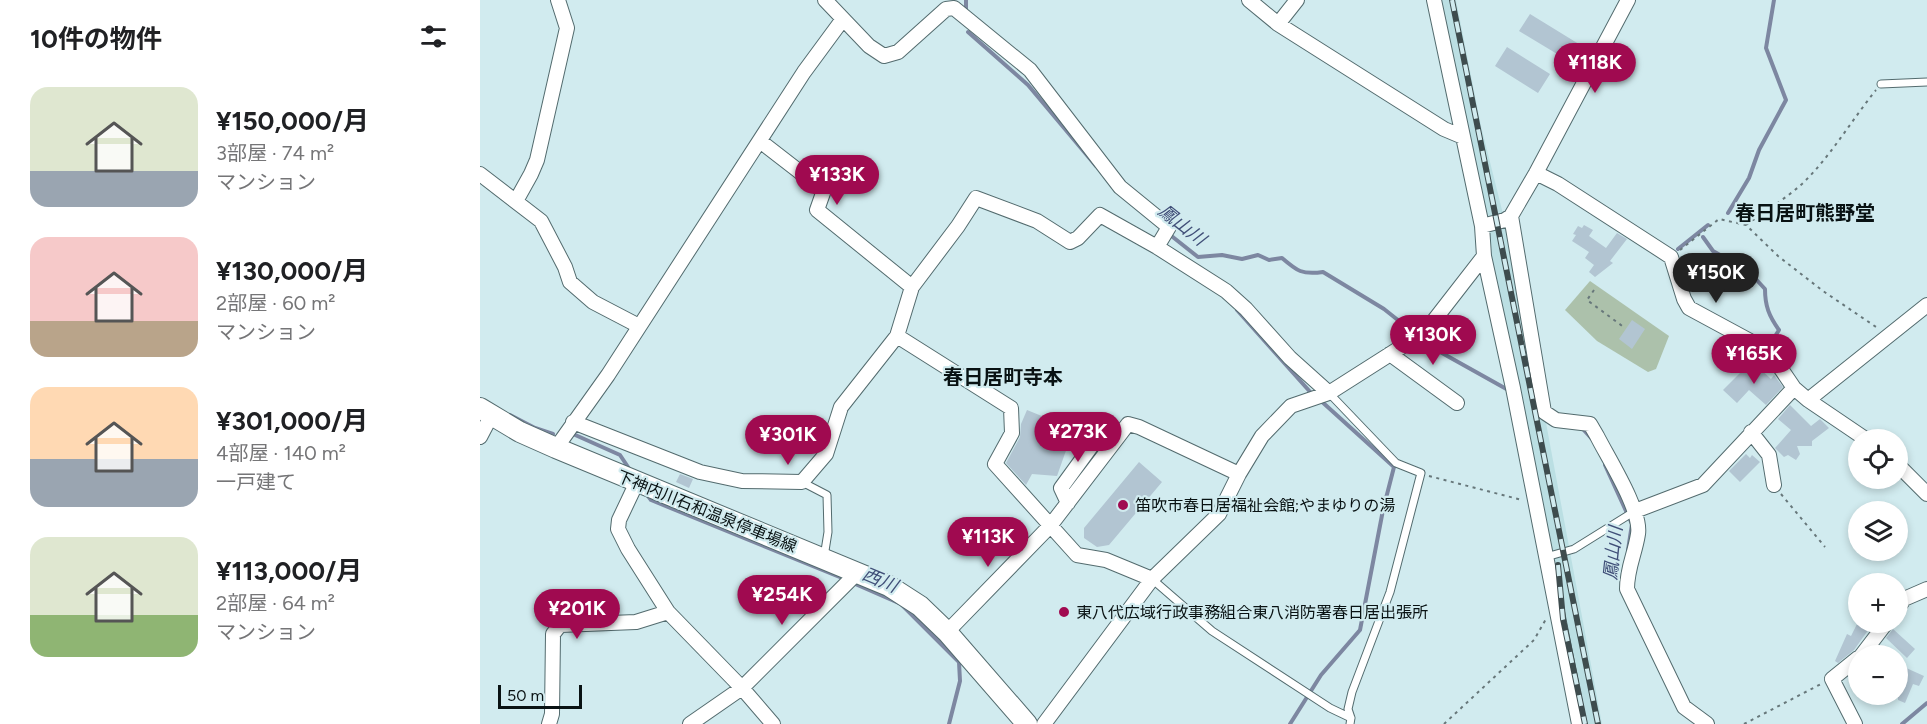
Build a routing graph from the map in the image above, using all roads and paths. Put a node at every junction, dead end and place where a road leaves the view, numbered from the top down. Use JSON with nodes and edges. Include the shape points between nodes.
{"nodes":[{"id":1,"x":558,"y":0,"type":"edge"},
{"id":2,"x":825,"y":0,"type":"edge"},
{"id":3,"x":1249,"y":0,"type":"edge"},
{"id":4,"x":1297,"y":0,"type":"edge"},
{"id":5,"x":1434,"y":0,"type":"edge"},
{"id":6,"x":1628,"y":0,"type":"edge"},
{"id":7,"x":843,"y":19,"type":"junction"},
{"id":8,"x":1278,"y":24,"type":"junction"},
{"id":9,"x":1927,"y":82,"type":"edge"},
{"id":10,"x":1881,"y":84,"type":"joint"},
{"id":11,"x":1463,"y":137,"type":"junction"},
{"id":12,"x":760,"y":141,"type":"junction"},
{"id":13,"x":1536,"y":173,"type":"junction"},
{"id":14,"x":480,"y":174,"type":"edge"},
{"id":15,"x":516,"y":201,"type":"junction"},
{"id":16,"x":1508,"y":218,"type":"junction"},
{"id":17,"x":1746,"y":225,"type":"junction"},
{"id":18,"x":1482,"y":226,"type":"junction"},
{"id":19,"x":1158,"y":244,"type":"junction"},
{"id":20,"x":1484,"y":256,"type":"junction"},
{"id":21,"x":1671,"y":257,"type":"junction"},
{"id":22,"x":912,"y":287,"type":"junction"},
{"id":23,"x":1594,"y":290,"type":"dead end"},
{"id":24,"x":1927,"y":305,"type":"edge"},
{"id":25,"x":639,"y":326,"type":"junction"},
{"id":26,"x":1624,"y":328,"type":"dead end"},
{"id":27,"x":897,"y":336,"type":"junction"},
{"id":28,"x":1890,"y":336,"type":"junction"},
{"id":29,"x":1390,"y":354,"type":"junction"},
{"id":30,"x":1794,"y":388,"type":"junction"},
{"id":31,"x":1329,"y":393,"type":"junction"},
{"id":32,"x":1808,"y":400,"type":"junction"},
{"id":33,"x":1457,"y":404,"type":"dead end"},
{"id":34,"x":486,"y":412,"type":"edge"},
{"id":35,"x":573,"y":422,"type":"junction"},
{"id":36,"x":1851,"y":429,"type":"edge"},
{"id":37,"x":1751,"y":432,"type":"junction"},
{"id":38,"x":480,"y":437,"type":"edge"},
{"id":39,"x":556,"y":448,"type":"junction"},
{"id":40,"x":1420,"y":473,"type":"junction"},
{"id":41,"x":1239,"y":474,"type":"junction"},
{"id":42,"x":1908,"y":475,"type":"edge"},
{"id":43,"x":637,"y":482,"type":"junction"},
{"id":44,"x":802,"y":482,"type":"junction"},
{"id":45,"x":1774,"y":485,"type":"joint"},
{"id":46,"x":1927,"y":494,"type":"edge"},
{"id":47,"x":1535,"y":504,"type":"junction"},
{"id":48,"x":1635,"y":511,"type":"junction"},
{"id":49,"x":1050,"y":526,"type":"junction"},
{"id":50,"x":1825,"y":547,"type":"dead end"},
{"id":51,"x":1546,"y":557,"type":"junction"},
{"id":52,"x":824,"y":559,"type":"junction"},
{"id":53,"x":856,"y":574,"type":"junction"},
{"id":54,"x":1152,"y":579,"type":"junction"},
{"id":55,"x":1927,"y":589,"type":"edge"},
{"id":56,"x":1908,"y":597,"type":"edge"},
{"id":57,"x":1555,"y":605,"type":"junction"},
{"id":58,"x":668,"y":612,"type":"junction"},
{"id":59,"x":947,"y":632,"type":"junction"},
{"id":60,"x":1879,"y":633,"type":"edge"},
{"id":61,"x":1869,"y":645,"type":"edge"},
{"id":62,"x":1848,"y":666,"type":"edge"},
{"id":63,"x":1832,"y":679,"type":"junction"},
{"id":64,"x":742,"y":688,"type":"junction"},
{"id":65,"x":1350,"y":721,"type":"edge"},
{"id":66,"x":549,"y":724,"type":"edge"},
{"id":67,"x":690,"y":724,"type":"edge"},
{"id":68,"x":773,"y":724,"type":"edge"},
{"id":69,"x":1027,"y":724,"type":"edge"},
{"id":70,"x":1044,"y":724,"type":"edge"},
{"id":71,"x":1444,"y":724,"type":"edge"},
{"id":72,"x":1579,"y":724,"type":"edge"},
{"id":73,"x":1707,"y":724,"type":"edge"},
{"id":74,"x":1744,"y":724,"type":"edge"},
{"id":75,"x":1854,"y":724,"type":"edge"}],
"edges":[{"from":1,"to":15,"type":"street","via":[[567,28],[563,51],[537,160]]},
{"from":2,"to":7,"type":"street"},
{"from":3,"to":8,"type":"street"},
{"from":4,"to":8,"type":"street"},
{"from":5,"to":11,"type":"street"},
{"from":6,"to":13,"type":"street"},
{"from":7,"to":12,"type":"street"},
{"from":7,"to":19,"type":"street","via":[[884,56],[898,52],[946,9],[954,8],[1030,70],[1120,187],[1170,227]]},
{"from":8,"to":11,"type":"street","via":[[1444,129]]},
{"from":9,"to":10,"type":"lane"},
{"from":10,"to":17,"type":"path","via":[[1842,138],[1801,184]]},
{"from":11,"to":18,"type":"street"},
{"from":12,"to":22,"type":"street","via":[[818,186],[823,193],[817,210]]},
{"from":12,"to":25,"type":"street"},
{"from":13,"to":16,"type":"street"},
{"from":13,"to":21,"type":"street"},
{"from":14,"to":15,"type":"street"},
{"from":15,"to":25,"type":"street","via":[[542,221],[570,282],[593,302]]},
{"from":16,"to":18,"type":"street"},
{"from":16,"to":48,"type":"street","via":[[1544,412],[1556,420],[1590,424]]},
{"from":17,"to":21,"type":"path","via":[[1719,219]]},
{"from":17,"to":28,"type":"path","via":[[1822,291]]},
{"from":18,"to":20,"type":"street"},
{"from":19,"to":22,"type":"street","via":[[1100,215],[1070,242],[1037,221],[976,198]]},
{"from":19,"to":31,"type":"street","via":[[1226,291]]},
{"from":20,"to":29,"type":"street","via":[[1432,323]]},
{"from":20,"to":47,"type":"street"},
{"from":21,"to":30,"type":"street","via":[[1689,309],[1763,348]]},
{"from":22,"to":27,"type":"street"},
{"from":23,"to":26,"type":"path","via":[[1587,300]]},
{"from":24,"to":28,"type":"street"},
{"from":25,"to":35,"type":"street"},
{"from":27,"to":44,"type":"street","via":[[841,407],[826,454]]},
{"from":27,"to":49,"type":"street","via":[[1011,408],[1011,433],[995,464]]},
{"from":28,"to":32,"type":"street"},
{"from":29,"to":31,"type":"street"},
{"from":29,"to":33,"type":"street"},
{"from":30,"to":32,"type":"street"},
{"from":30,"to":37,"type":"street"},
{"from":31,"to":40,"type":"lane","via":[[1396,463]]},
{"from":31,"to":41,"type":"street","via":[[1291,406],[1263,436]]},
{"from":32,"to":36,"type":"street"},
{"from":34,"to":38,"type":"street"},
{"from":34,"to":39,"type":"main road","name":"下神内川石和温泉停車場線"},
{"from":35,"to":39,"type":"street"},
{"from":35,"to":44,"type":"street","via":[[700,472],[742,481]]},
{"from":37,"to":45,"type":"street","via":[[1769,455]]},
{"from":37,"to":48,"type":"street","via":[[1703,485]]},
{"from":39,"to":43,"type":"main road","name":"下神内川石和温泉停車場線"},
{"from":40,"to":47,"type":"path"},
{"from":40,"to":65,"type":"lane","via":[[1390,592],[1352,692]]},
{"from":41,"to":49,"type":"street","via":[[1128,424]]},
{"from":41,"to":54,"type":"street","via":[[1219,514]]},
{"from":42,"to":46,"type":"street"},
{"from":43,"to":52,"type":"main road","name":"下神内川石和温泉停車場線"},
{"from":43,"to":58,"type":"street","via":[[618,529]]},
{"from":44,"to":52,"type":"lane","via":[[827,495]]},
{"from":45,"to":50,"type":"path"},
{"from":47,"to":51,"type":"street"},
{"from":48,"to":51,"type":"lane","via":[[1570,551]]},
{"from":48,"to":73,"type":"street","via":[[1639,532],[1627,572],[1627,589],[1684,707]]},
{"from":49,"to":54,"type":"street","via":[[1077,555],[1106,560]]},
{"from":49,"to":59,"type":"street"},
{"from":51,"to":57,"type":"street"},
{"from":52,"to":53,"type":"main road","name":"下神内川石和温泉停車場線"},
{"from":53,"to":59,"type":"main road","name":"下神内川石和温泉停車場線","via":[[889,586]]},
{"from":53,"to":64,"type":"street"},
{"from":54,"to":65,"type":"lane","via":[[1212,631]]},
{"from":54,"to":70,"type":"street"},
{"from":55,"to":56,"type":"street"},
{"from":57,"to":71,"type":"path","via":[[1534,640]]},
{"from":57,"to":72,"type":"street"},
{"from":58,"to":64,"type":"street"},
{"from":58,"to":66,"type":"street","via":[[636,622],[560,625],[553,634]]},
{"from":59,"to":69,"type":"main road","name":"下神内川石和温泉停車場線"},
{"from":60,"to":61,"type":"street"},
{"from":62,"to":63,"type":"street"},
{"from":63,"to":74,"type":"path"},
{"from":63,"to":75,"type":"street"},
{"from":64,"to":67,"type":"street"},
{"from":64,"to":68,"type":"street"}]}
